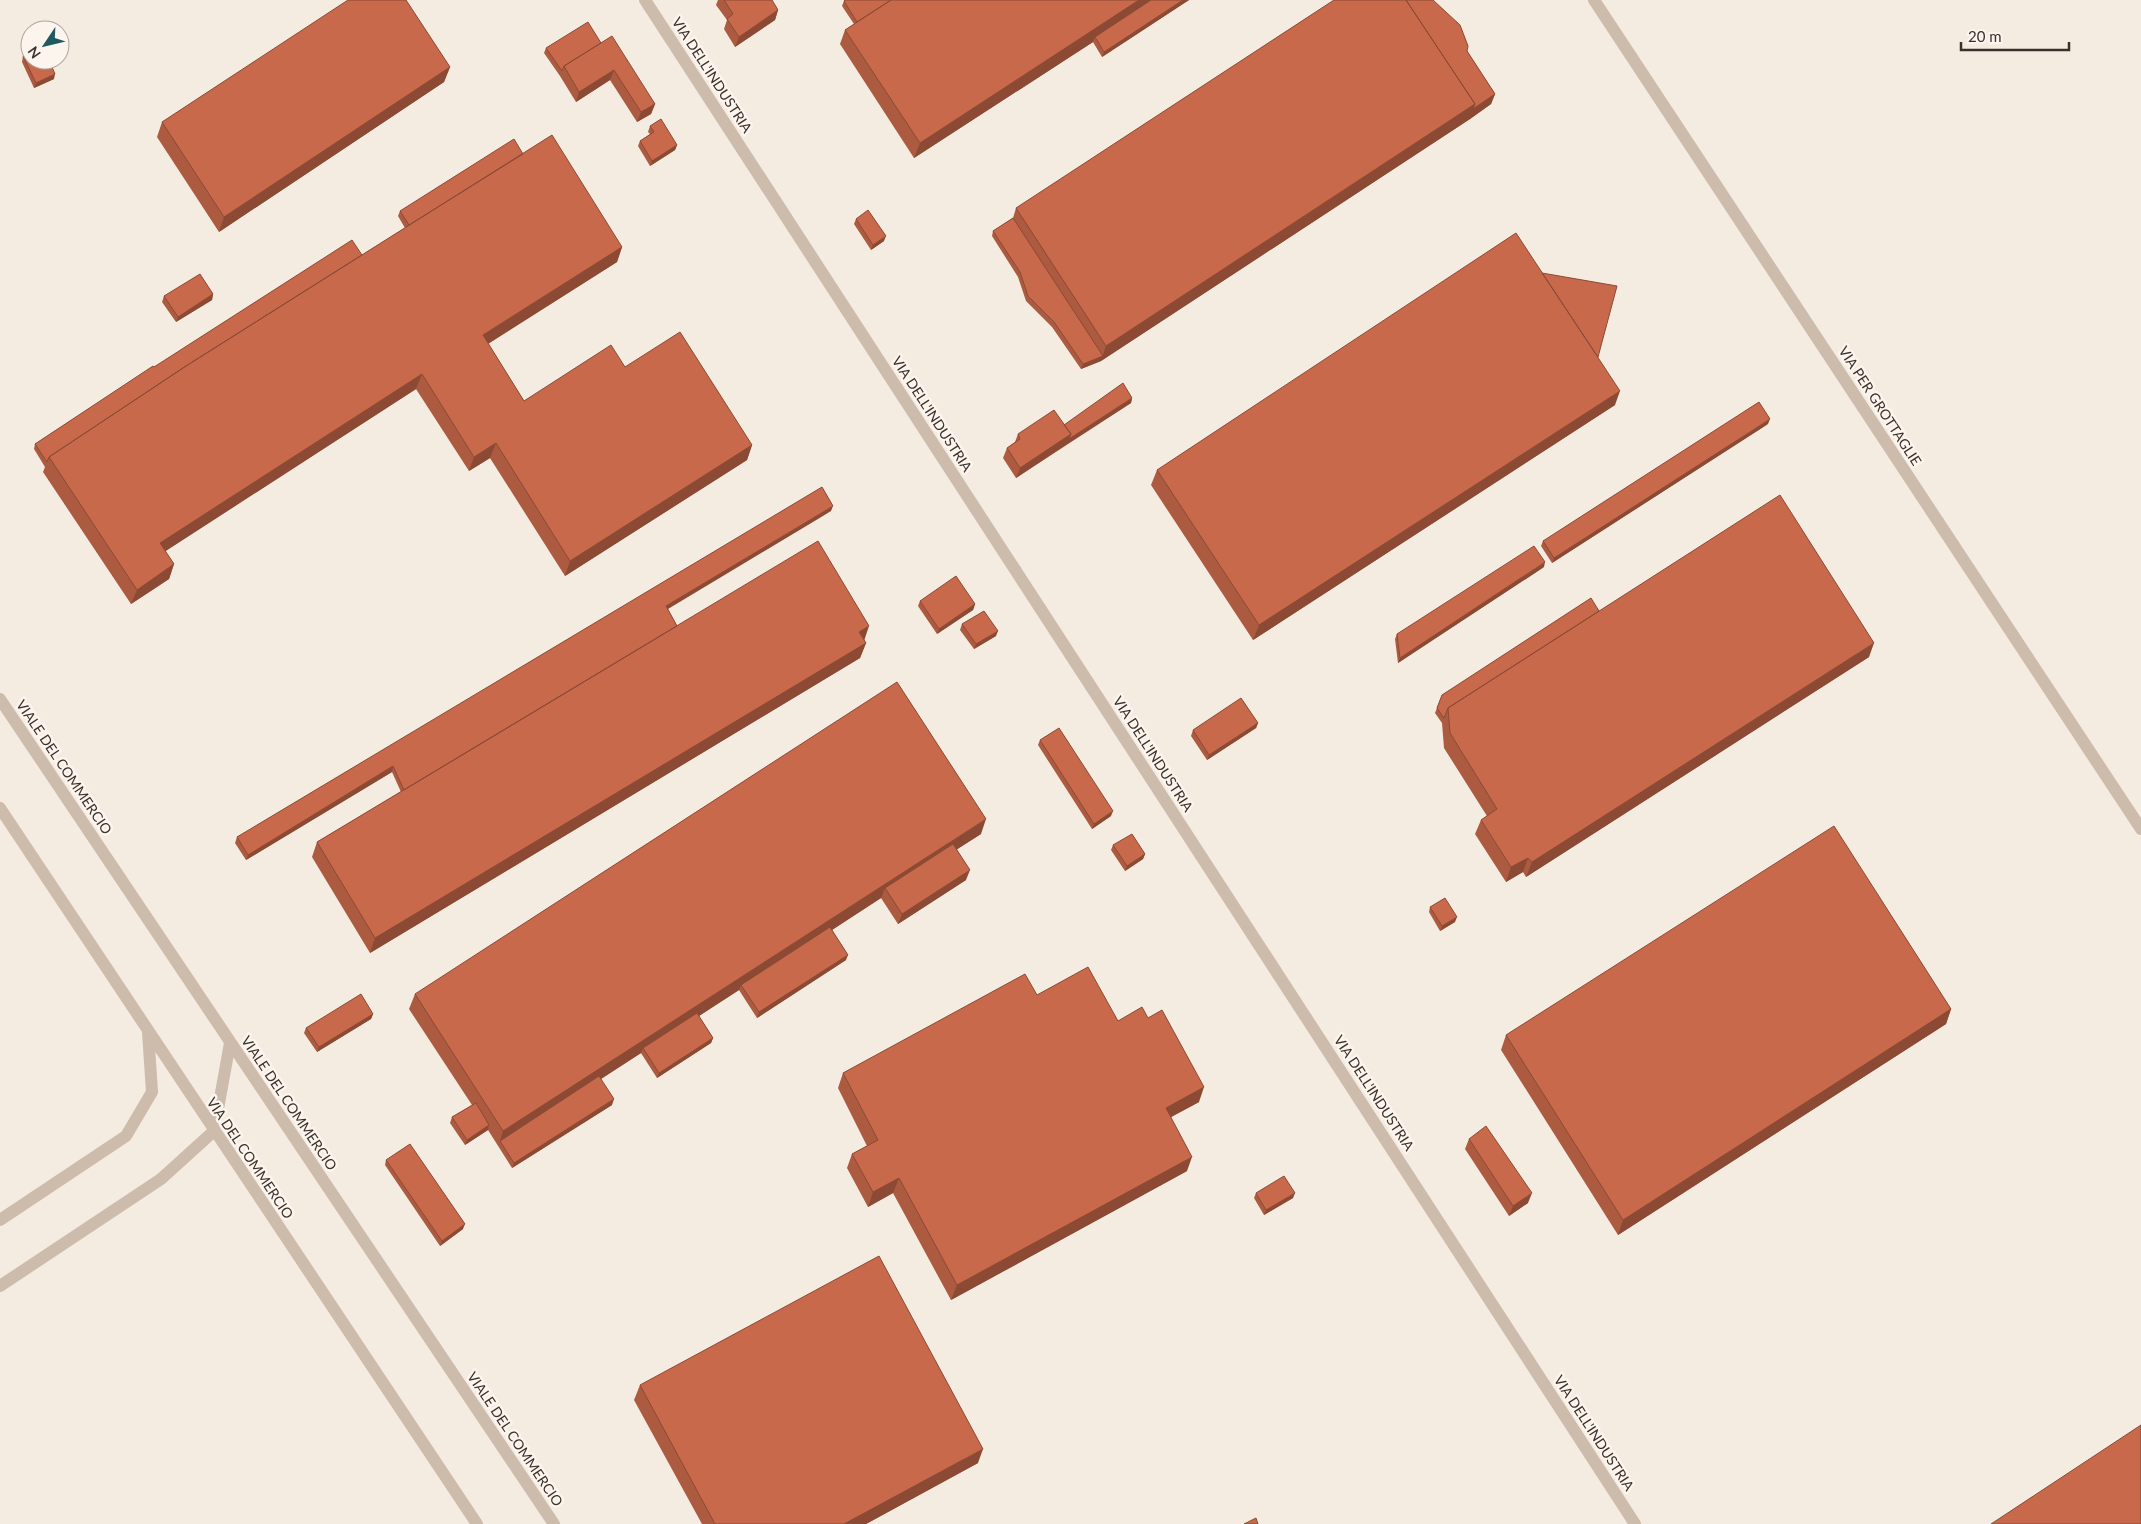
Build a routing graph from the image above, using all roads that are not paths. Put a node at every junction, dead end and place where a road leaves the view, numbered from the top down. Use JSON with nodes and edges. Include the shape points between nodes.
{"nodes":[{"id":1,"x":645,"y":0,"type":"edge"},
{"id":2,"x":1594,"y":0,"type":"edge"},
{"id":3,"x":0,"y":699,"type":"edge"},
{"id":4,"x":0,"y":808,"type":"edge"},
{"id":5,"x":2141,"y":829,"type":"edge"},
{"id":6,"x":148,"y":1030,"type":"junction"},
{"id":7,"x":230,"y":1043,"type":"junction"},
{"id":8,"x":214,"y":1131,"type":"junction"},
{"id":9,"x":0,"y":1220,"type":"edge"},
{"id":10,"x":0,"y":1286,"type":"edge"},
{"id":11,"x":477,"y":1524,"type":"edge"},
{"id":12,"x":554,"y":1524,"type":"edge"},
{"id":13,"x":1635,"y":1524,"type":"edge"}],
"edges":[{"from":1,"to":13,"type":"street","name":"VIA DELL'INDUSTRIA"},
{"from":2,"to":5,"type":"street","name":"VIA PER GROTTAGLIE"},
{"from":3,"to":7,"type":"street","name":"VIALE DEL COMMERCIO"},
{"from":4,"to":6,"type":"street","name":"VIA DEL COMMERCIO"},
{"from":6,"to":8,"type":"street","name":"VIA DEL COMMERCIO"},
{"from":6,"to":9,"type":"street","via":[[152,1092],[126,1136]]},
{"from":7,"to":8,"type":"street"},
{"from":7,"to":12,"type":"street","name":"VIALE DEL COMMERCIO"},
{"from":8,"to":10,"type":"street","via":[[161,1179]]},
{"from":8,"to":11,"type":"street","name":"VIA DEL COMMERCIO"}]}
